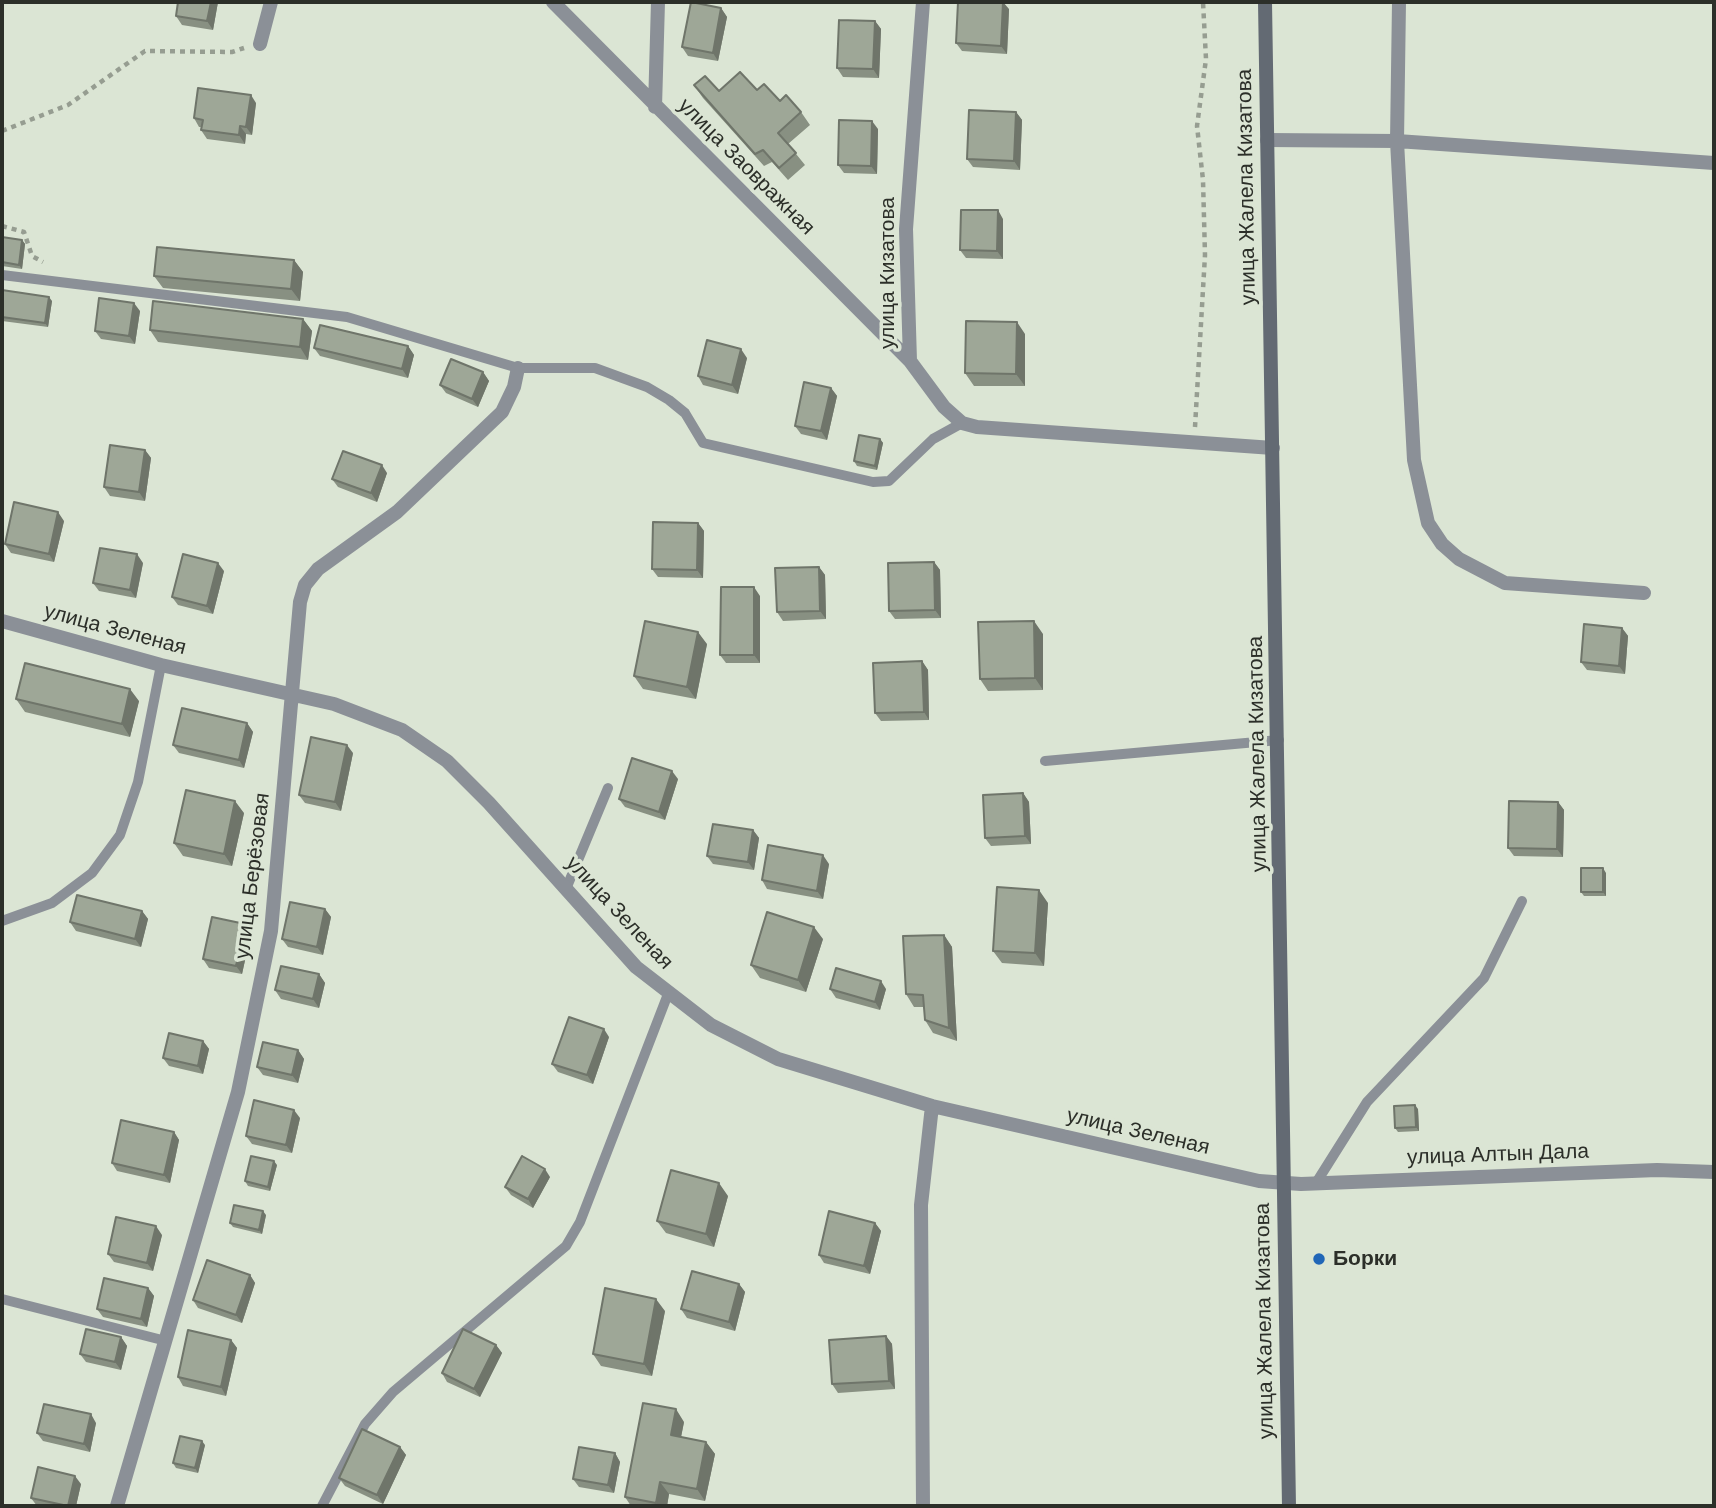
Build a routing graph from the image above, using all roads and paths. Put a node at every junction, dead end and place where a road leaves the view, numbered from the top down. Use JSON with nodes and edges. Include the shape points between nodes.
{"nodes":[{"id":1,"x":271,"y":2,"type":"edge"},
{"id":2,"x":553,"y":2,"type":"edge"},
{"id":3,"x":658,"y":2,"type":"edge"},
{"id":4,"x":923,"y":2,"type":"edge"},
{"id":5,"x":1203,"y":2,"type":"edge"},
{"id":6,"x":1265,"y":2,"type":"edge"},
{"id":7,"x":1399,"y":2,"type":"edge"},
{"id":8,"x":260,"y":44,"type":"joint"},
{"id":9,"x":655,"y":107,"type":"junction"},
{"id":10,"x":2,"y":131,"type":"edge"},
{"id":11,"x":1267,"y":140,"type":"junction"},
{"id":12,"x":1397,"y":141,"type":"junction"},
{"id":13,"x":1714,"y":163,"type":"edge"},
{"id":14,"x":2,"y":275,"type":"edge"},
{"id":15,"x":910,"y":361,"type":"junction"},
{"id":16,"x":518,"y":368,"type":"junction"},
{"id":17,"x":962,"y":423,"type":"junction"},
{"id":18,"x":1194,"y":443,"type":"junction"},
{"id":19,"x":1273,"y":448,"type":"junction"},
{"id":20,"x":1644,"y":593,"type":"dead end"},
{"id":21,"x":2,"y":621,"type":"edge"},
{"id":22,"x":161,"y":665,"type":"junction"},
{"id":23,"x":293,"y":694,"type":"junction"},
{"id":24,"x":1279,"y":740,"type":"junction"},
{"id":25,"x":1045,"y":761,"type":"dead end"},
{"id":26,"x":608,"y":788,"type":"dead end"},
{"id":27,"x":566,"y":889,"type":"junction"},
{"id":28,"x":1521,"y":901,"type":"dead end"},
{"id":29,"x":2,"y":921,"type":"edge"},
{"id":30,"x":668,"y":994,"type":"junction"},
{"id":31,"x":932,"y":1106,"type":"junction"},
{"id":32,"x":1714,"y":1172,"type":"edge"},
{"id":33,"x":1284,"y":1182,"type":"junction"},
{"id":34,"x":1315,"y":1183,"type":"junction"},
{"id":35,"x":2,"y":1299,"type":"edge"},
{"id":36,"x":166,"y":1341,"type":"junction"},
{"id":37,"x":117,"y":1506,"type":"edge"},
{"id":38,"x":322,"y":1506,"type":"edge"},
{"id":39,"x":923,"y":1506,"type":"edge"},
{"id":40,"x":1289,"y":1506,"type":"edge"}],
"edges":[{"from":1,"to":8,"type":"street"},
{"from":2,"to":9,"type":"street","name":"улица Заовражная"},
{"from":3,"to":9,"type":"street"},
{"from":4,"to":15,"type":"street","name":"улица Кизатова","via":[[906,229]]},
{"from":5,"to":18,"type":"path","via":[[1206,59],[1196,125],[1205,255]]},
{"from":6,"to":11,"type":"main road","name":"улица Жалела Кизатова"},
{"from":7,"to":12,"type":"street"},
{"from":8,"to":10,"type":"path","via":[[232,51],[145,51],[68,105]]},
{"from":9,"to":15,"type":"street","name":"улица Заовражная"},
{"from":11,"to":12,"type":"street"},
{"from":11,"to":19,"type":"main road","name":"улица Жалела Кизатова"},
{"from":12,"to":13,"type":"street"},
{"from":12,"to":20,"type":"street","via":[[1414,460],[1428,523],[1459,559],[1505,583]]},
{"from":14,"to":16,"type":"lane","via":[[347,317]]},
{"from":15,"to":17,"type":"street","name":"улица Кизатова","via":[[944,407]]},
{"from":16,"to":17,"type":"lane","via":[[595,368],[617,374],[669,400],[685,413],[703,443],[873,482],[888,481],[933,439]]},
{"from":16,"to":23,"type":"street","name":"улица Берёзовая","via":[[502,412],[397,512],[318,569],[305,585]]},
{"from":17,"to":18,"type":"street"},
{"from":18,"to":19,"type":"street"},
{"from":19,"to":24,"type":"main road","name":"улица Жалела Кизатова"},
{"from":21,"to":22,"type":"street","name":"улица Зеленая"},
{"from":22,"to":23,"type":"street","name":"улица Зеленая"},
{"from":22,"to":29,"type":"lane","via":[[138,782],[120,835],[92,873],[52,903]]},
{"from":23,"to":27,"type":"street","name":"улица Зеленая","via":[[367,714],[402,730],[447,761]]},
{"from":23,"to":36,"type":"street","name":"улица Берёзовая","via":[[268,944],[238,1092]]},
{"from":24,"to":25,"type":"lane"},
{"from":24,"to":33,"type":"main road","name":"улица Жалела Кизатова"},
{"from":26,"to":27,"type":"lane"},
{"from":27,"to":30,"type":"street","name":"улица Зеленая","via":[[636,967]]},
{"from":28,"to":34,"type":"lane","via":[[1484,978],[1367,1102]]},
{"from":30,"to":31,"type":"street","name":"улица Зеленая","via":[[711,1026],[778,1059]]},
{"from":30,"to":38,"type":"lane","via":[[580,1222],[566,1245],[393,1392],[365,1424]]},
{"from":31,"to":33,"type":"street","name":"улица Зеленая","via":[[1238,1177]]},
{"from":31,"to":39,"type":"street","via":[[921,1205]]},
{"from":32,"to":34,"type":"street","name":"улица Алтын Дала","via":[[1657,1170]]},
{"from":33,"to":34,"type":"street","name":"улица Алтын Дала"},
{"from":33,"to":40,"type":"main road","name":"улица Жалела Кизатова"},
{"from":35,"to":36,"type":"lane"},
{"from":36,"to":37,"type":"street","name":"улица Берёзовая"}]}
